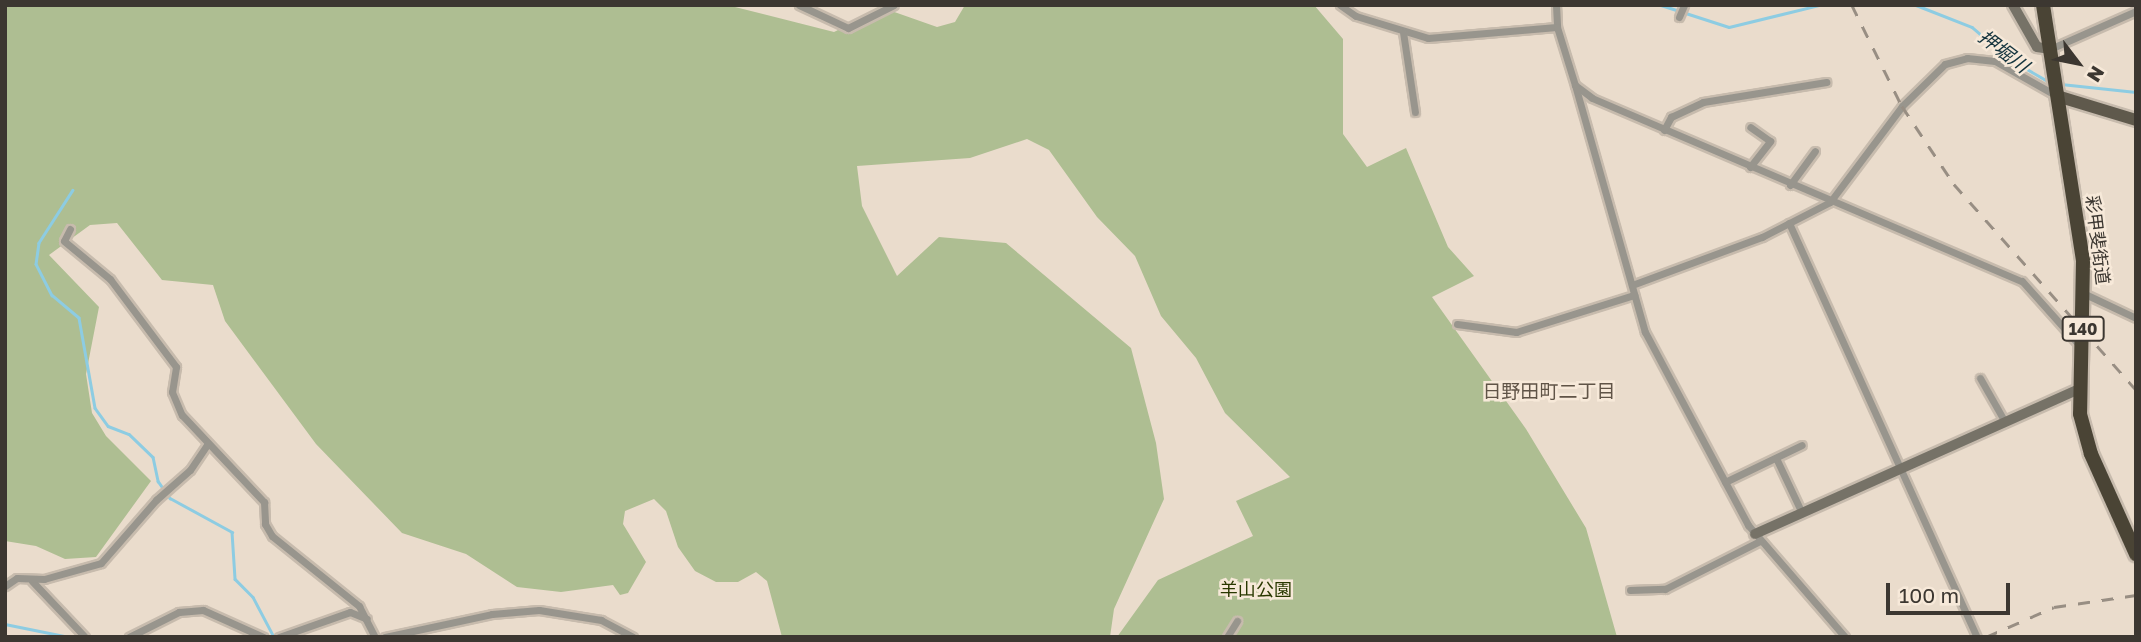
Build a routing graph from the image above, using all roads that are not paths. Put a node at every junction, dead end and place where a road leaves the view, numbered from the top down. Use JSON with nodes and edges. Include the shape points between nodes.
{"nodes":[{"id":1,"x":799,"y":5,"type":"edge"},
{"id":2,"x":894,"y":5,"type":"edge"},
{"id":3,"x":1340,"y":5,"type":"edge"},
{"id":4,"x":1556,"y":5,"type":"edge"},
{"id":5,"x":2043,"y":5,"type":"edge"},
{"id":6,"x":1684,"y":6,"type":"edge"},
{"id":7,"x":2011,"y":6,"type":"edge"},
{"id":8,"x":2136,"y":11,"type":"edge"},
{"id":9,"x":1679,"y":16,"type":"dead end"},
{"id":10,"x":1557,"y":27,"type":"junction"},
{"id":11,"x":1403,"y":32,"type":"junction"},
{"id":12,"x":2051,"y":56,"type":"junction"},
{"id":13,"x":1826,"y":82,"type":"dead end"},
{"id":14,"x":1575,"y":85,"type":"junction"},
{"id":15,"x":2057,"y":91,"type":"junction"},
{"id":16,"x":1415,"y":112,"type":"dead end"},
{"id":17,"x":2136,"y":120,"type":"edge"},
{"id":18,"x":1750,"y":127,"type":"dead end"},
{"id":19,"x":1664,"y":131,"type":"junction"},
{"id":20,"x":1815,"y":151,"type":"dead end"},
{"id":21,"x":1750,"y":167,"type":"junction"},
{"id":22,"x":1790,"y":185,"type":"junction"},
{"id":23,"x":1830,"y":202,"type":"junction"},
{"id":24,"x":1789,"y":223,"type":"junction"},
{"id":25,"x":70,"y":229,"type":"dead end"},
{"id":26,"x":1632,"y":285,"type":"junction"},
{"id":27,"x":2085,"y":294,"type":"junction"},
{"id":28,"x":1634,"y":295,"type":"junction"},
{"id":29,"x":2136,"y":318,"type":"edge"},
{"id":30,"x":1457,"y":324,"type":"dead end"},
{"id":31,"x":2081,"y":348,"type":"junction"},
{"id":32,"x":1980,"y":378,"type":"dead end"},
{"id":33,"x":2079,"y":389,"type":"junction"},
{"id":34,"x":2006,"y":422,"type":"junction"},
{"id":35,"x":208,"y":443,"type":"junction"},
{"id":36,"x":1802,"y":445,"type":"dead end"},
{"id":37,"x":1776,"y":458,"type":"junction"},
{"id":38,"x":1899,"y":470,"type":"junction"},
{"id":39,"x":1725,"y":482,"type":"junction"},
{"id":40,"x":1802,"y":513,"type":"junction"},
{"id":41,"x":1758,"y":538,"type":"junction"},
{"id":42,"x":2136,"y":554,"type":"edge"},
{"id":43,"x":32,"y":581,"type":"junction"},
{"id":44,"x":5,"y":586,"type":"edge"},
{"id":45,"x":1630,"y":590,"type":"dead end"},
{"id":46,"x":368,"y":619,"type":"junction"},
{"id":47,"x":1237,"y":621,"type":"dead end"},
{"id":48,"x":85,"y":637,"type":"edge"},
{"id":49,"x":129,"y":637,"type":"edge"},
{"id":50,"x":263,"y":637,"type":"edge"},
{"id":51,"x":279,"y":637,"type":"edge"},
{"id":52,"x":375,"y":637,"type":"edge"},
{"id":53,"x":385,"y":637,"type":"edge"},
{"id":54,"x":633,"y":637,"type":"edge"},
{"id":55,"x":1227,"y":637,"type":"edge"},
{"id":56,"x":1844,"y":637,"type":"edge"},
{"id":57,"x":1977,"y":637,"type":"edge"}],
"edges":[{"from":1,"to":2,"type":"street","via":[[848,28]]},
{"from":3,"to":11,"type":"street","via":[[1356,16]]},
{"from":4,"to":10,"type":"street"},
{"from":5,"to":12,"type":"highway","name":"彩甲斐街道","number":"140"},
{"from":6,"to":9,"type":"street"},
{"from":7,"to":12,"type":"street","via":[[2037,47]]},
{"from":8,"to":12,"type":"street"},
{"from":10,"to":11,"type":"street","via":[[1443,39]]},
{"from":10,"to":14,"type":"street"},
{"from":11,"to":16,"type":"street"},
{"from":12,"to":15,"type":"highway","name":"彩甲斐街道","number":"140"},
{"from":13,"to":19,"type":"street","via":[[1703,102],[1671,117]]},
{"from":14,"to":19,"type":"street","via":[[1618,112]]},
{"from":14,"to":26,"type":"street"},
{"from":15,"to":17,"type":"main road"},
{"from":15,"to":23,"type":"street","via":[[1995,61],[1967,58],[1945,64],[1902,106]]},
{"from":15,"to":27,"type":"highway","name":"彩甲斐街道","number":"140"},
{"from":18,"to":21,"type":"street","via":[[1770,141]]},
{"from":19,"to":21,"type":"street"},
{"from":20,"to":22,"type":"street"},
{"from":21,"to":22,"type":"street"},
{"from":22,"to":23,"type":"street"},
{"from":23,"to":24,"type":"street"},
{"from":23,"to":31,"type":"street","via":[[2022,281]]},
{"from":24,"to":26,"type":"street"},
{"from":24,"to":38,"type":"street"},
{"from":25,"to":35,"type":"street","via":[[64,241],[110,279],[176,367],[172,392],[182,415]]},
{"from":26,"to":28,"type":"street"},
{"from":27,"to":29,"type":"street"},
{"from":27,"to":31,"type":"highway","name":"彩甲斐街道","number":"140"},
{"from":28,"to":30,"type":"street","via":[[1516,332]]},
{"from":28,"to":39,"type":"street","via":[[1645,332]]},
{"from":31,"to":33,"type":"highway","name":"彩甲斐街道","number":"140"},
{"from":32,"to":34,"type":"street"},
{"from":33,"to":34,"type":"street"},
{"from":33,"to":42,"type":"highway","name":"彩甲斐街道","number":"140","via":[[2091,454]]},
{"from":34,"to":38,"type":"street"},
{"from":35,"to":43,"type":"street","via":[[190,470],[156,500],[101,563]]},
{"from":35,"to":46,"type":"street","via":[[264,502],[272,536],[359,606]]},
{"from":36,"to":37,"type":"street"},
{"from":37,"to":39,"type":"street"},
{"from":37,"to":40,"type":"street"},
{"from":38,"to":40,"type":"street"},
{"from":38,"to":57,"type":"street"},
{"from":39,"to":41,"type":"street"},
{"from":40,"to":41,"type":"street"},
{"from":41,"to":45,"type":"street","via":[[1665,589]]},
{"from":41,"to":56,"type":"street"},
{"from":43,"to":44,"type":"street","via":[[17,578]]},
{"from":43,"to":48,"type":"street"},
{"from":46,"to":51,"type":"street","via":[[351,612]]},
{"from":46,"to":52,"type":"street"},
{"from":47,"to":55,"type":"street"},
{"from":49,"to":50,"type":"street","via":[[179,612],[203,610]]},
{"from":53,"to":54,"type":"street","via":[[492,614],[539,610],[601,620]]}]}
